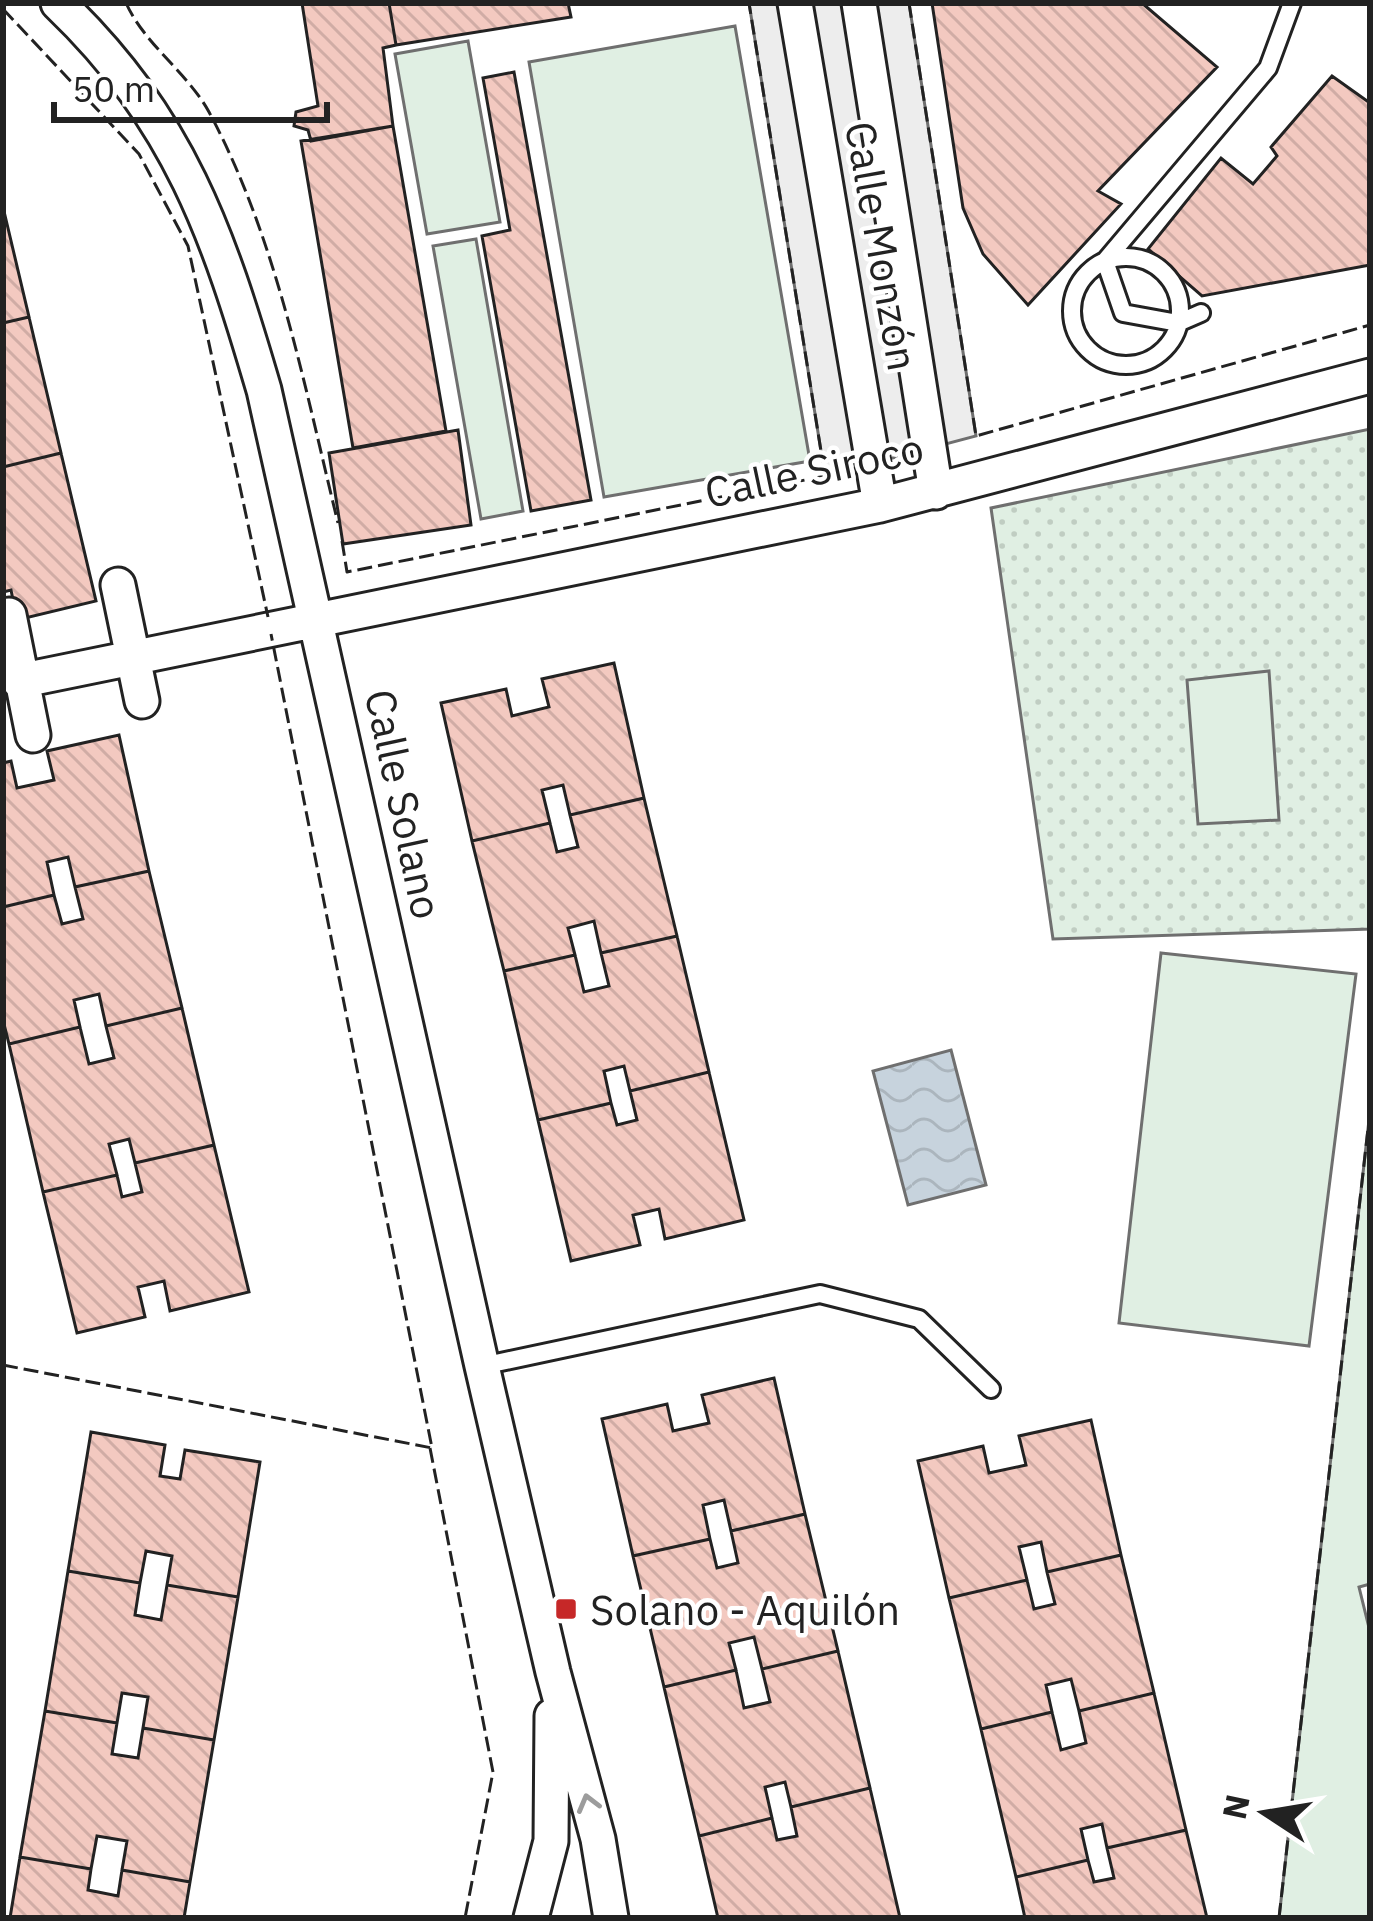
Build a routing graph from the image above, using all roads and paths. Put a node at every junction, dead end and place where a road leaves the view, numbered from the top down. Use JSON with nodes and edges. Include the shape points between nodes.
{"nodes":[{"id":1,"x":58,"y":3,"type":"edge"},
{"id":2,"x":795,"y":3,"type":"edge"},
{"id":3,"x":859,"y":3,"type":"edge"},
{"id":4,"x":1292,"y":3,"type":"edge"},
{"id":5,"x":1105,"y":261,"type":"junction"},
{"id":6,"x":1201,"y":313,"type":"dead end"},
{"id":7,"x":1178,"y":323,"type":"junction"},
{"id":8,"x":1370,"y":376,"type":"edge"},
{"id":9,"x":936,"y":492,"type":"junction"},
{"id":10,"x":880,"y":505,"type":"junction"},
{"id":11,"x":118,"y":585,"type":"dead end"},
{"id":12,"x":9,"y":615,"type":"dead end"},
{"id":13,"x":317,"y":616,"type":"junction"},
{"id":14,"x":136,"y":656,"type":"junction"},
{"id":15,"x":19,"y":681,"type":"junction"},
{"id":16,"x":142,"y":701,"type":"dead end"},
{"id":17,"x":33,"y":735,"type":"dead end"},
{"id":18,"x":482,"y":1366,"type":"junction"},
{"id":19,"x":991,"y":1389,"type":"dead end"},
{"id":20,"x":553,"y":1672,"type":"junction"},
{"id":21,"x":531,"y":1918,"type":"edge"},
{"id":22,"x":610,"y":1918,"type":"edge"}],
"edges":[{"from":1,"to":13,"type":"street","name":"Calle Solano","via":[[99,43],[166,134],[220,242]]},
{"from":2,"to":10,"type":"street","name":"Calle Monzón"},
{"from":3,"to":9,"type":"street","name":"Calle Monzón"},
{"from":4,"to":5,"type":"lane","via":[[1268,68]]},
{"from":5,"to":7,"type":"lane","via":[[1123,313]]},
{"from":5,"to":7,"type":"lane","via":[[1138,258],[1167,275]]},
{"from":5,"to":7,"type":"lane","via":[[1089,271],[1072,302],[1090,352],[1106,362],[1143,362],[1172,340]]},
{"from":6,"to":7,"type":"lane"},
{"from":8,"to":9,"type":"street","name":"Calle Siroco"},
{"from":9,"to":10,"type":"street","name":"Calle Siroco"},
{"from":10,"to":13,"type":"street","name":"Calle Siroco"},
{"from":11,"to":14,"type":"street"},
{"from":12,"to":15,"type":"street"},
{"from":13,"to":14,"type":"street","name":"Calle Siroco"},
{"from":13,"to":18,"type":"street","name":"Calle Solano"},
{"from":14,"to":15,"type":"street","name":"Calle Siroco"},
{"from":14,"to":16,"type":"street"},
{"from":15,"to":17,"type":"street"},
{"from":18,"to":19,"type":"lane","via":[[820,1294],[919,1319]]},
{"from":18,"to":20,"type":"street","name":"Calle Solano"},
{"from":20,"to":21,"type":"street","name":"Calle Solano","via":[[550,1841]]},
{"from":22,"to":20,"type":"street","name":"Calle Solano","one_way":true,"via":[[598,1839]]}]}
